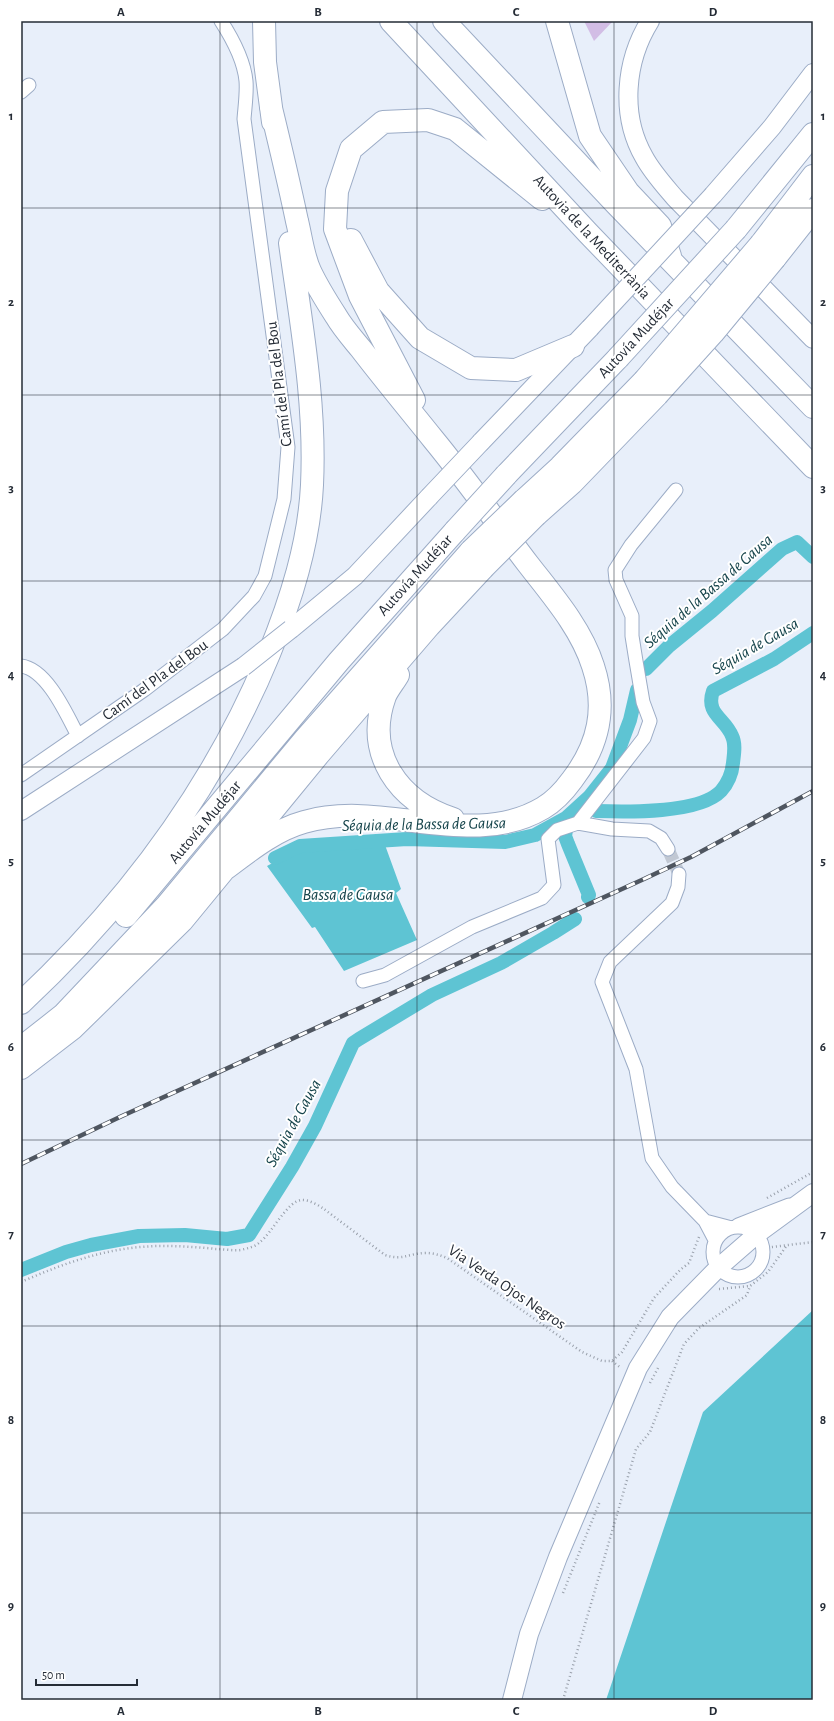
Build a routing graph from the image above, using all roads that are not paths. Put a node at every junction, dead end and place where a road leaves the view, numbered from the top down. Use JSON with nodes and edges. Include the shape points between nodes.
{"nodes":[{"id":1,"x":220,"y":21,"type":"edge"},
{"id":2,"x":264,"y":21,"type":"edge"},
{"id":3,"x":390,"y":21,"type":"edge"},
{"id":4,"x":444,"y":21,"type":"edge"},
{"id":5,"x":557,"y":21,"type":"edge"},
{"id":6,"x":650,"y":21,"type":"edge"},
{"id":7,"x":813,"y":73,"type":"edge"},
{"id":8,"x":271,"y":108,"type":"junction"},
{"id":9,"x":813,"y":134,"type":"edge"},
{"id":10,"x":813,"y":176,"type":"edge"},
{"id":11,"x":336,"y":191,"type":"junction"},
{"id":12,"x":813,"y":210,"type":"edge"},
{"id":13,"x":588,"y":234,"type":"junction"},
{"id":14,"x":768,"y":251,"type":"junction"},
{"id":15,"x":672,"y":262,"type":"junction"},
{"id":16,"x":813,"y":339,"type":"edge"},
{"id":17,"x":573,"y":346,"type":"junction"},
{"id":18,"x":813,"y":406,"type":"edge"},
{"id":19,"x":436,"y":442,"type":"junction"},
{"id":20,"x":813,"y":467,"type":"edge"},
{"id":21,"x":676,"y":490,"type":"dead end"},
{"id":22,"x":477,"y":559,"type":"junction"},
{"id":23,"x":21,"y":666,"type":"edge"},
{"id":24,"x":78,"y":736,"type":"junction"},
{"id":25,"x":21,"y":775,"type":"edge"},
{"id":26,"x":21,"y":811,"type":"edge"},
{"id":27,"x":578,"y":823,"type":"junction"},
{"id":28,"x":471,"y":825,"type":"junction"},
{"id":29,"x":668,"y":849,"type":"tunnel mouth"},
{"id":30,"x":224,"y":869,"type":"junction"},
{"id":31,"x":678,"y":874,"type":"tunnel mouth"},
{"id":32,"x":363,"y":981,"type":"dead end"},
{"id":33,"x":21,"y":1003,"type":"edge"},
{"id":34,"x":21,"y":1019,"type":"edge"},
{"id":35,"x":21,"y":1048,"type":"edge"},
{"id":36,"x":21,"y":1068,"type":"edge"},
{"id":37,"x":807,"y":1196,"type":"edge"},
{"id":38,"x":706,"y":1222,"type":"junction"},
{"id":39,"x":733,"y":1226,"type":"junction"},
{"id":40,"x":715,"y":1240,"type":"junction"},
{"id":41,"x":760,"y":1241,"type":"junction"},
{"id":42,"x":718,"y":1268,"type":"junction"},
{"id":43,"x":512,"y":1700,"type":"edge"}],
"edges":[{"from":1,"to":24,"type":"street","name":"Camí del Pla del Bou","via":[[242,64],[246,82],[244,119],[288,447],[284,499],[265,576],[254,596],[223,629],[144,690]]},
{"from":2,"to":8,"type":"highway","via":[[265,62]]},
{"from":3,"to":13,"type":"highway","name":"Autovia de la Mediterrània"},
{"from":4,"to":15,"type":"highway"},
{"from":5,"to":15,"type":"highway","via":[[590,136],[628,192],[660,226]]},
{"from":6,"to":16,"type":"main road","via":[[633,57],[628,82],[633,133],[643,157],[675,198]]},
{"from":7,"to":17,"type":"main road","bridge":true,"via":[[772,127],[713,195]]},
{"from":8,"to":19,"type":"highway","via":[[309,269],[338,319],[380,375]]},
{"from":8,"to":33,"type":"highway","via":[[311,406],[312,486],[303,549],[295,583],[254,690],[197,795],[156,855],[116,906],[55,972]]},
{"from":9,"to":34,"type":"highway","name":"Autovía Mudéjar","bridge":true,"via":[[736,229],[506,475],[339,661],[107,938],[72,974]]},
{"from":10,"to":14,"type":"highway","name":"Autovía Mudéjar"},
{"from":11,"to":13,"type":"highway","via":[[351,149],[383,122],[428,120],[455,129]]},
{"from":11,"to":17,"type":"highway","via":[[349,236],[378,291],[420,338],[471,368],[516,370]]},
{"from":11,"to":19,"type":"highway","via":[[335,228],[360,296]]},
{"from":12,"to":14,"type":"highway"},
{"from":13,"to":20,"type":"highway","name":"Autovia de la Mediterrània"},
{"from":14,"to":22,"type":"highway","name":"Autovía Mudéjar","bridge":true,"via":[[650,388],[560,466],[530,508]]},
{"from":15,"to":18,"type":"highway"},
{"from":17,"to":26,"type":"main road","bridge":true,"via":[[355,576],[243,667]]},
{"from":19,"to":28,"type":"highway","via":[[573,626],[593,666],[599,694],[600,715],[595,742],[584,765],[564,791],[545,807],[524,818],[498,824]]},
{"from":21,"to":27,"type":"street","via":[[615,570],[616,580],[632,616],[632,636],[643,702],[650,720],[644,738]]},
{"from":22,"to":28,"type":"highway","via":[[399,673],[386,696],[379,720],[379,742],[384,759],[406,794],[442,816]]},
{"from":22,"to":30,"type":"highway","via":[[429,626]]},
{"from":22,"to":35,"type":"highway","name":"Autovía Mudéjar","via":[[305,739],[167,905],[63,1015]]},
{"from":23,"to":24,"type":"street","via":[[35,672],[46,681]]},
{"from":24,"to":25,"type":"street","name":"Camí del Pla del Bou"},
{"from":27,"to":29,"type":"street","via":[[649,831],[661,838]]},
{"from":27,"to":32,"type":"street","via":[[557,830],[548,839],[554,885],[542,898],[472,927],[385,975]]},
{"from":28,"to":30,"type":"highway","via":[[374,816],[334,816],[303,822],[289,828],[267,839]]},
{"from":30,"to":36,"type":"highway","via":[[182,921],[78,1023]]},
{"from":31,"to":38,"type":"street","via":[[678,888],[672,903],[610,962],[602,982],[636,1069],[652,1158],[672,1187]]},
{"from":37,"to":39,"type":"street"},
{"from":37,"to":41,"type":"main road"},
{"from":38,"to":39,"type":"street"},
{"from":38,"to":40,"type":"street"},
{"from":39,"to":40,"type":"street"},
{"from":39,"to":41,"type":"street"},
{"from":40,"to":42,"type":"street","via":[[712,1254]]},
{"from":41,"to":42,"type":"main road"},
{"from":41,"to":42,"type":"street","via":[[762,1261],[754,1272],[742,1277],[729,1276]]},
{"from":42,"to":43,"type":"main road","via":[[670,1317],[638,1368],[558,1557],[529,1634]]}]}
